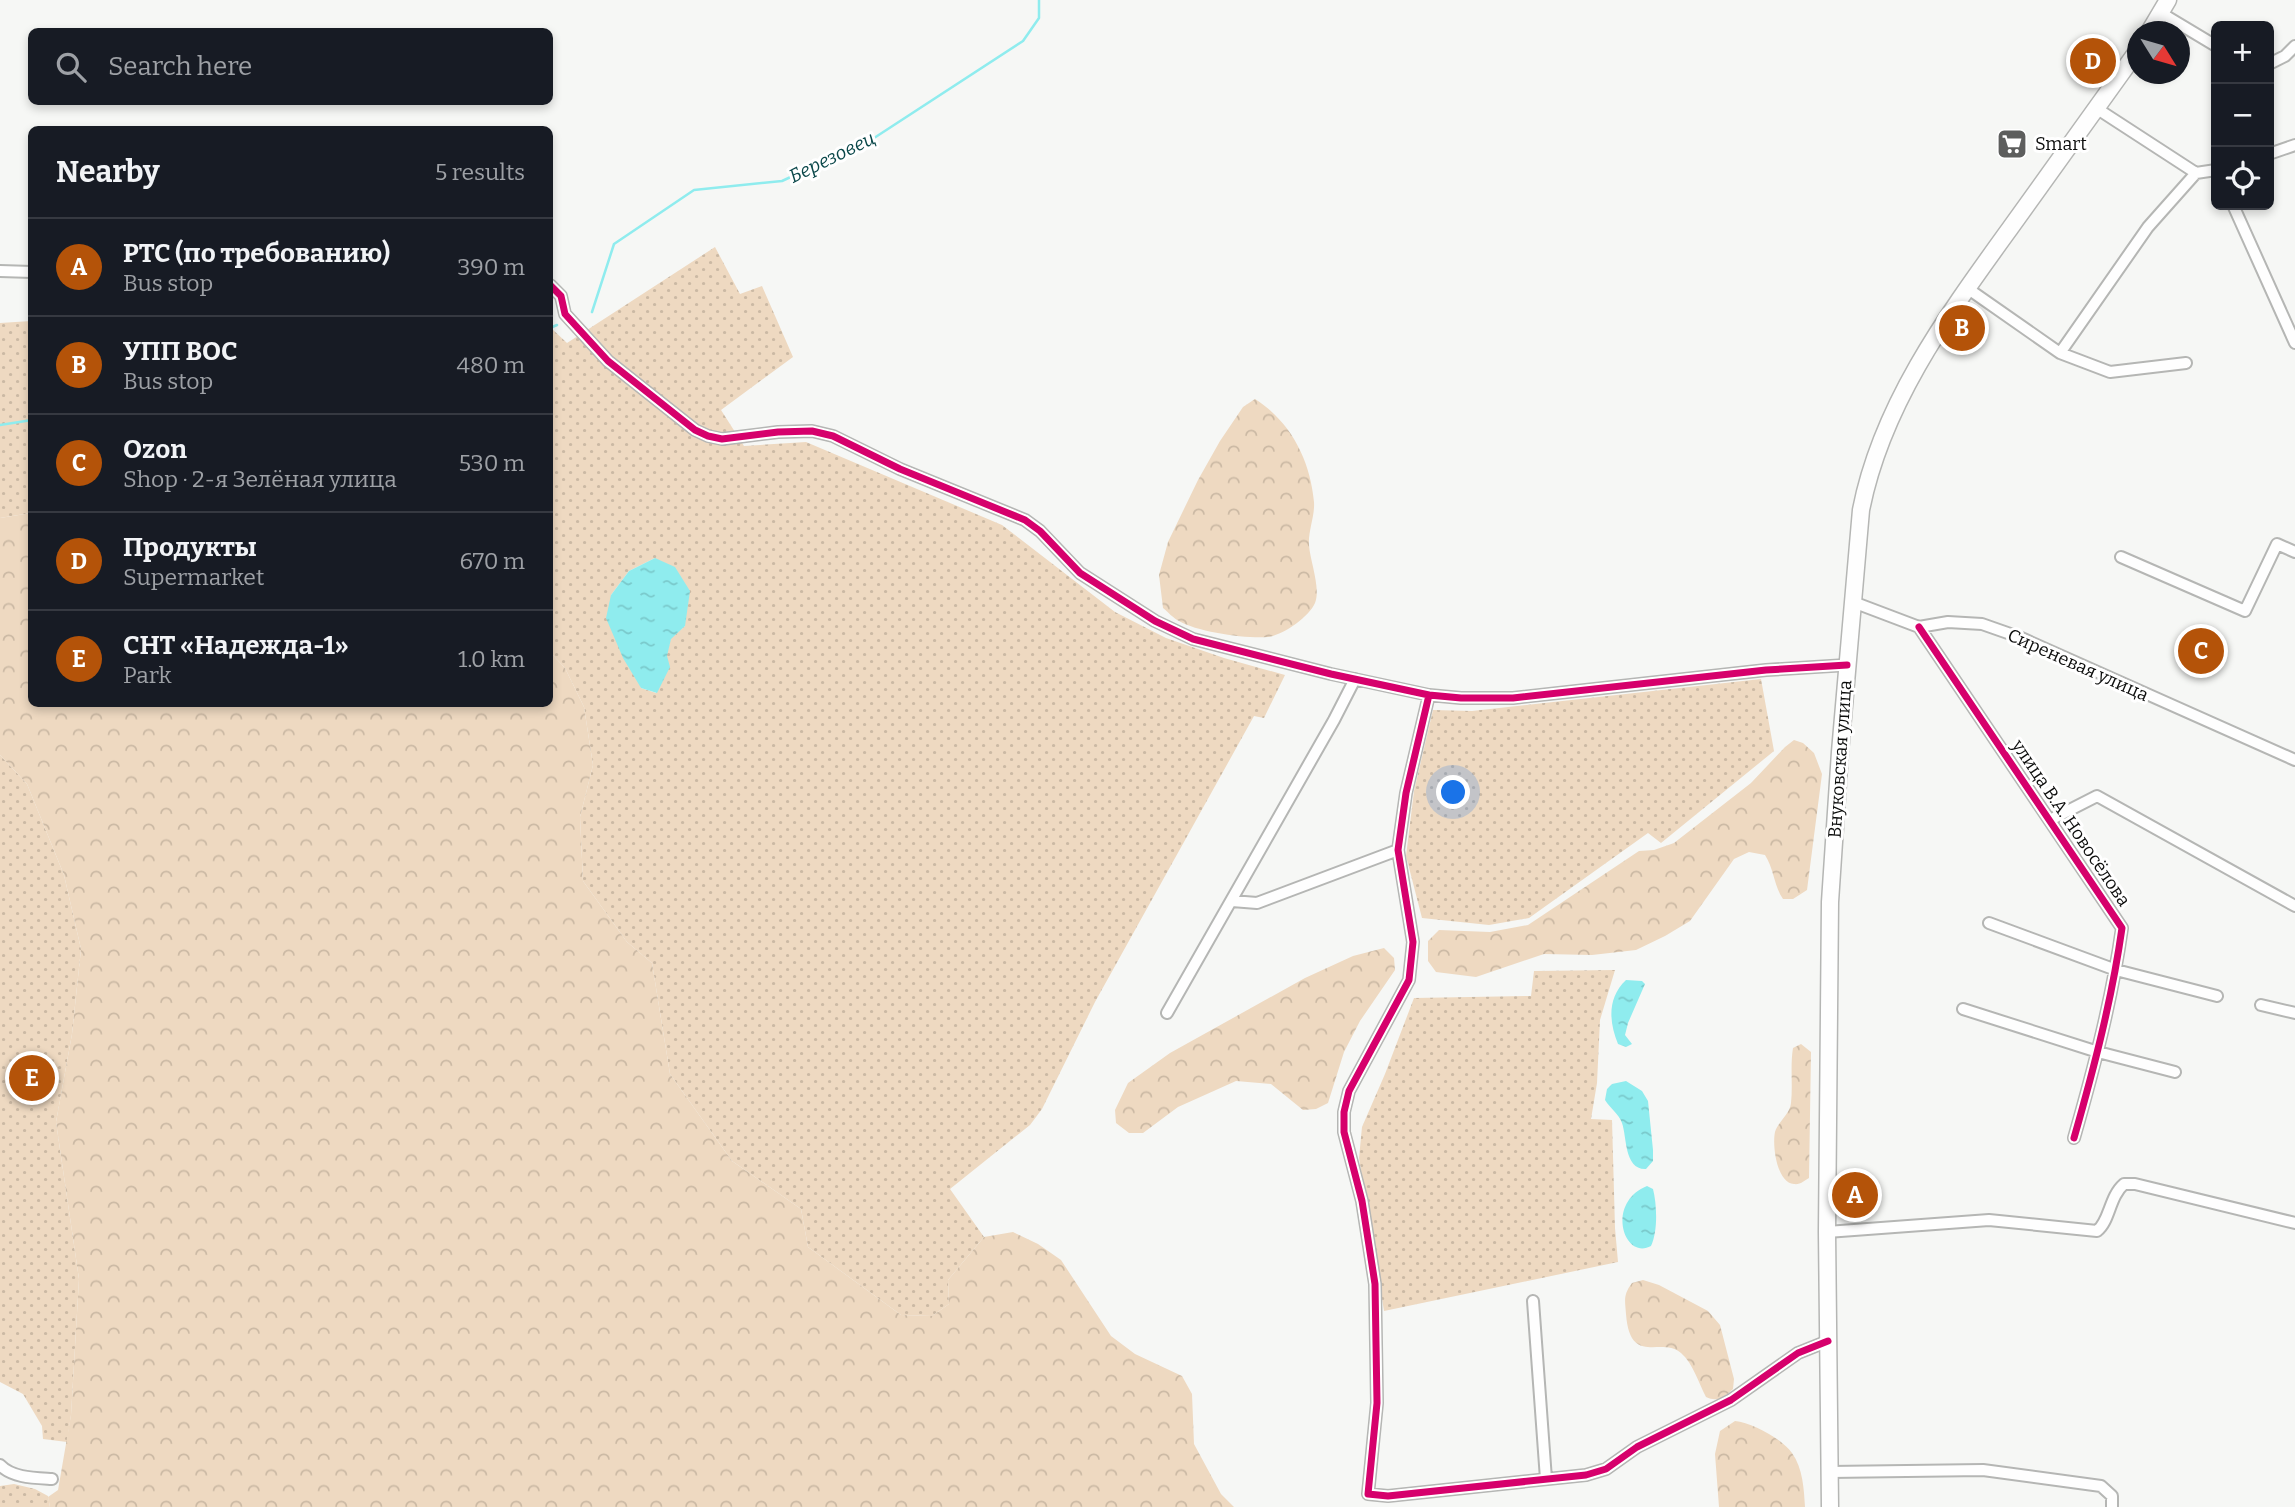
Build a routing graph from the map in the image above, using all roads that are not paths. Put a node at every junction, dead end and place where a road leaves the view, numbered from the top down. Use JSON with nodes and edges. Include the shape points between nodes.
{"nodes":[{"id":1,"x":2164,"y":7,"type":"edge"},
{"id":2,"x":2211,"y":42,"type":"edge"},
{"id":3,"x":2295,"y":46,"type":"edge"},
{"id":4,"x":2274,"y":62,"type":"edge"},
{"id":5,"x":2127,"y":64,"type":"edge"},
{"id":6,"x":2096,"y":108,"type":"junction"},
{"id":7,"x":2295,"y":145,"type":"edge"},
{"id":8,"x":2274,"y":152,"type":"edge"},
{"id":9,"x":2211,"y":171,"type":"edge"},
{"id":10,"x":2196,"y":173,"type":"junction"},
{"id":11,"x":2234,"y":210,"type":"edge"},
{"id":12,"x":0,"y":271,"type":"edge"},
{"id":13,"x":28,"y":272,"type":"edge"},
{"id":14,"x":553,"y":288,"type":"edge"},
{"id":15,"x":1967,"y":288,"type":"junction"},
{"id":16,"x":2295,"y":344,"type":"edge"},
{"id":17,"x":2060,"y":353,"type":"junction"},
{"id":18,"x":2186,"y":363,"type":"dead end"},
{"id":19,"x":2295,"y":552,"type":"edge"},
{"id":20,"x":2121,"y":557,"type":"dead end"},
{"id":21,"x":1853,"y":602,"type":"junction"},
{"id":22,"x":1919,"y":626,"type":"junction"},
{"id":23,"x":1847,"y":665,"type":"junction"},
{"id":24,"x":1355,"y":679,"type":"junction"},
{"id":25,"x":1429,"y":695,"type":"junction"},
{"id":26,"x":2295,"y":760,"type":"edge"},
{"id":27,"x":2050,"y":820,"type":"junction"},
{"id":28,"x":1398,"y":850,"type":"junction"},
{"id":29,"x":1232,"y":901,"type":"junction"},
{"id":30,"x":2295,"y":906,"type":"edge"},
{"id":31,"x":1989,"y":923,"type":"dead end"},
{"id":32,"x":2116,"y":970,"type":"junction"},
{"id":33,"x":2217,"y":996,"type":"dead end"},
{"id":34,"x":2261,"y":1004,"type":"dead end"},
{"id":35,"x":1963,"y":1009,"type":"dead end"},
{"id":36,"x":1167,"y":1013,"type":"dead end"},
{"id":37,"x":2295,"y":1013,"type":"edge"},
{"id":38,"x":2098,"y":1052,"type":"junction"},
{"id":39,"x":2175,"y":1072,"type":"dead end"},
{"id":40,"x":2074,"y":1138,"type":"dead end"},
{"id":41,"x":2295,"y":1223,"type":"edge"},
{"id":42,"x":1827,"y":1232,"type":"junction"},
{"id":43,"x":1533,"y":1301,"type":"dead end"},
{"id":44,"x":1828,"y":1341,"type":"junction"},
{"id":45,"x":0,"y":1465,"type":"edge"},
{"id":46,"x":1830,"y":1472,"type":"junction"},
{"id":47,"x":52,"y":1479,"type":"dead end"},
{"id":48,"x":1546,"y":1479,"type":"junction"},
{"id":49,"x":1830,"y":1507,"type":"edge"},
{"id":50,"x":2112,"y":1507,"type":"edge"}],
"edges":[{"from":1,"to":2,"type":"street"},
{"from":3,"to":4,"type":"street"},
{"from":5,"to":6,"type":"main road","name":"Внуковская улица"},
{"from":6,"to":10,"type":"street"},
{"from":6,"to":15,"type":"main road","name":"Внуковская улица"},
{"from":7,"to":8,"type":"street"},
{"from":9,"to":10,"type":"street"},
{"from":10,"to":17,"type":"street","via":[[2148,228]]},
{"from":11,"to":16,"type":"street"},
{"from":12,"to":13,"type":"street"},
{"from":14,"to":24,"type":"street","via":[[561,296],[565,314],[608,361],[695,430],[722,439],[812,431],[833,436],[1025,520],[1080,573],[1155,621],[1193,639]]},
{"from":15,"to":17,"type":"street"},
{"from":15,"to":21,"type":"main road","name":"Внуковская улица","via":[[1912,376],[1874,461],[1861,510]]},
{"from":17,"to":18,"type":"street","via":[[2110,372]]},
{"from":19,"to":20,"type":"street","via":[[2277,544],[2245,611]]},
{"from":21,"to":22,"type":"street","name":"Сиреневая улица"},
{"from":21,"to":23,"type":"main road","name":"Внуковская улица"},
{"from":22,"to":26,"type":"street","name":"Сиреневая улица","via":[[1982,624]]},
{"from":22,"to":27,"type":"street","name":"улица В.А. Новосёлова"},
{"from":23,"to":25,"type":"street","via":[[1513,698]]},
{"from":23,"to":42,"type":"main road","name":"Внуковская улица","via":[[1830,902]]},
{"from":24,"to":25,"type":"street"},
{"from":24,"to":29,"type":"street"},
{"from":25,"to":28,"type":"street"},
{"from":27,"to":30,"type":"street","via":[[2097,796]]},
{"from":27,"to":32,"type":"street","name":"улица В.А. Новосёлова","via":[[2122,928]]},
{"from":28,"to":29,"type":"street","via":[[1257,903]]},
{"from":28,"to":48,"type":"street","via":[[1413,942],[1409,980],[1349,1091],[1344,1112],[1374,1284],[1377,1403],[1368,1494],[1388,1496]]},
{"from":29,"to":36,"type":"street"},
{"from":31,"to":32,"type":"street"},
{"from":32,"to":33,"type":"street"},
{"from":32,"to":38,"type":"street","name":"улица В.А. Новосёлова"},
{"from":34,"to":37,"type":"street"},
{"from":35,"to":38,"type":"street"},
{"from":38,"to":39,"type":"street"},
{"from":38,"to":40,"type":"street","name":"улица В.А. Новосёлова"},
{"from":41,"to":42,"type":"street","via":[[2124,1184],[2097,1231],[1989,1220]]},
{"from":42,"to":44,"type":"main road","name":"Внуковская улица"},
{"from":43,"to":48,"type":"street"},
{"from":44,"to":46,"type":"main road","name":"Внуковская улица"},
{"from":44,"to":48,"type":"street","via":[[1798,1353],[1731,1400],[1637,1447],[1606,1469]]},
{"from":45,"to":47,"type":"street","via":[[21,1476]]},
{"from":46,"to":49,"type":"main road","name":"Внуковская улица"},
{"from":46,"to":50,"type":"street","via":[[1983,1470],[2101,1486],[2112,1496]]}]}
